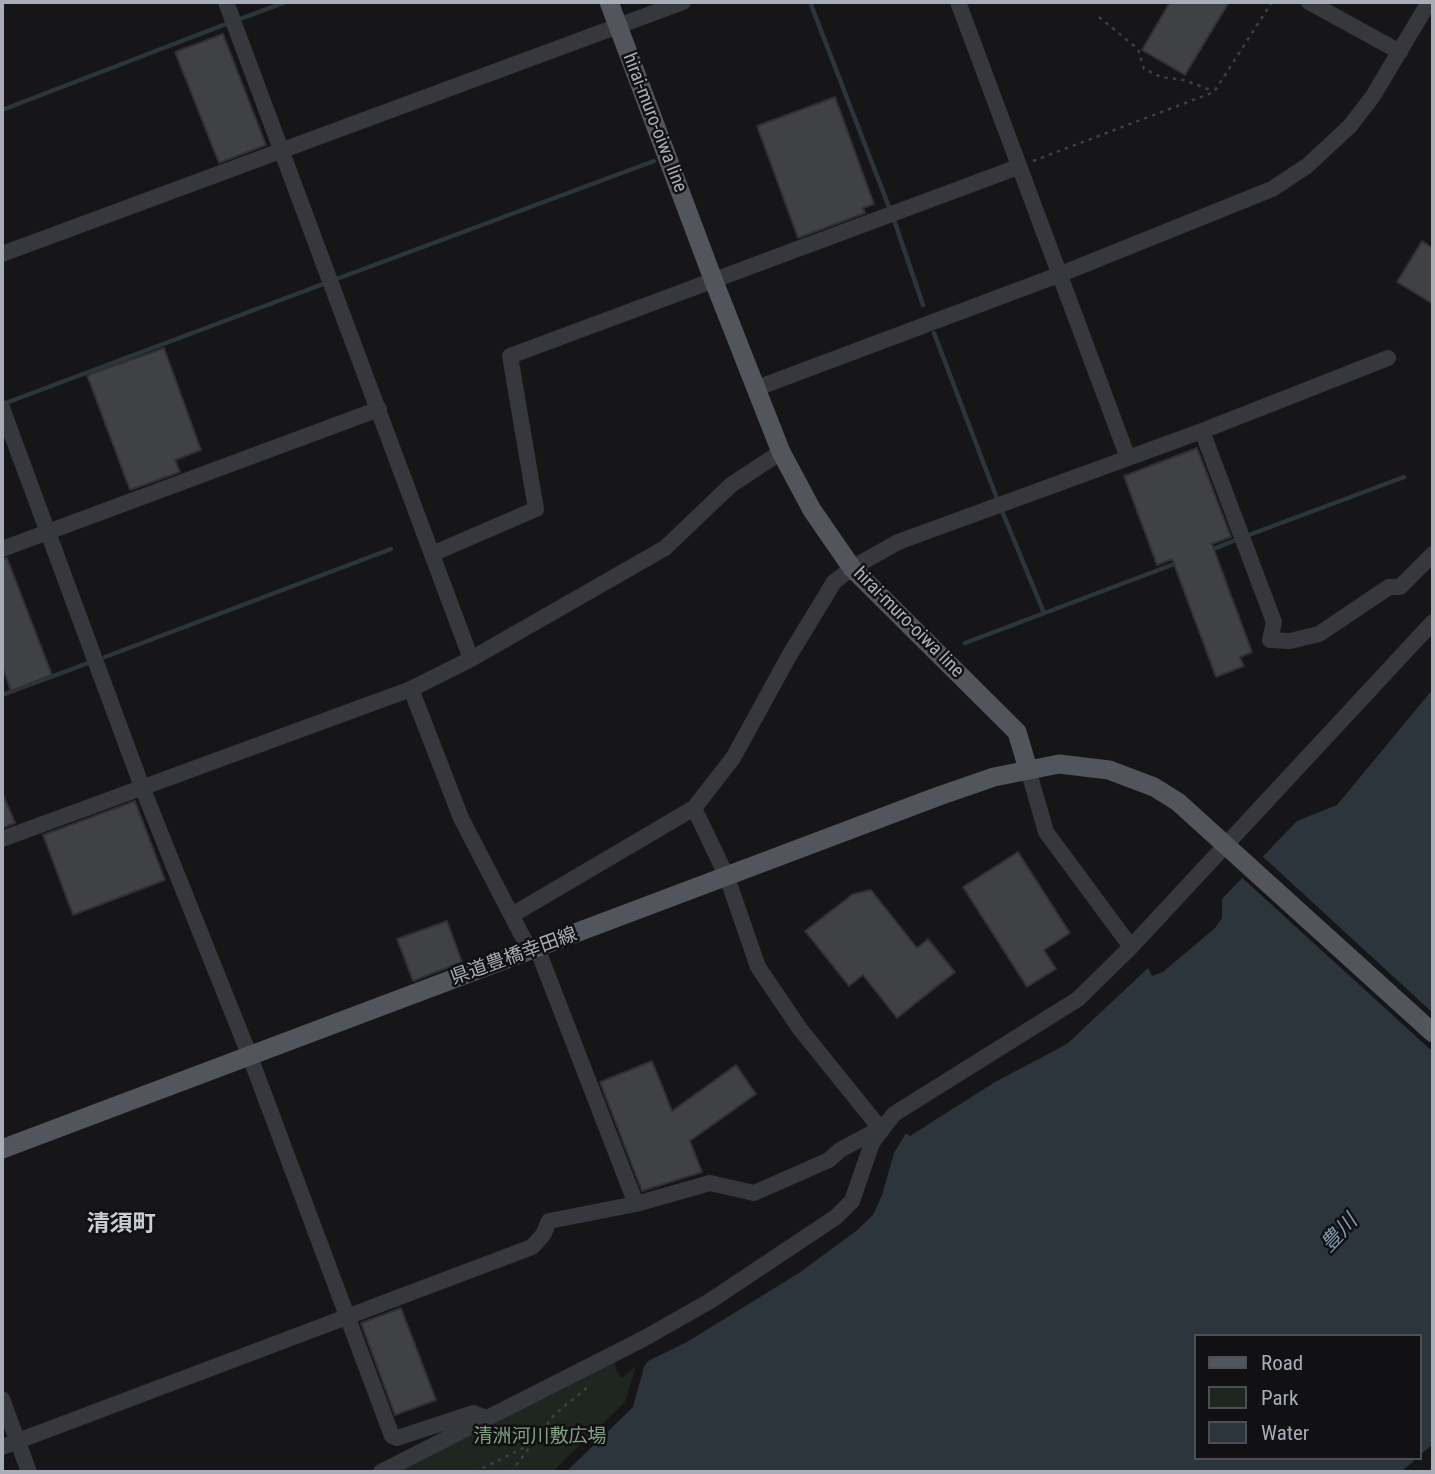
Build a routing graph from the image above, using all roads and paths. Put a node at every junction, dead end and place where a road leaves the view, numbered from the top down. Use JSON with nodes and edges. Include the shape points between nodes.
{"nodes":[{"id":1,"x":226,"y":2,"type":"edge"},
{"id":2,"x":608,"y":2,"type":"edge"},
{"id":3,"x":683,"y":2,"type":"edge"},
{"id":4,"x":958,"y":2,"type":"edge"},
{"id":5,"x":1272,"y":2,"type":"edge"},
{"id":6,"x":1309,"y":2,"type":"edge"},
{"id":7,"x":1429,"y":2,"type":"edge"},
{"id":8,"x":1099,"y":17,"type":"dead end"},
{"id":9,"x":618,"y":26,"type":"junction"},
{"id":10,"x":1400,"y":52,"type":"junction"},
{"id":11,"x":1214,"y":92,"type":"junction"},
{"id":12,"x":282,"y":152,"type":"junction"},
{"id":13,"x":1018,"y":167,"type":"junction"},
{"id":14,"x":2,"y":254,"type":"edge"},
{"id":15,"x":1061,"y":274,"type":"junction"},
{"id":16,"x":713,"y":279,"type":"junction"},
{"id":17,"x":1388,"y":358,"type":"dead end"},
{"id":18,"x":757,"y":388,"type":"junction"},
{"id":19,"x":2,"y":408,"type":"edge"},
{"id":20,"x":379,"y":409,"type":"junction"},
{"id":21,"x":1202,"y":431,"type":"junction"},
{"id":22,"x":781,"y":452,"type":"junction"},
{"id":23,"x":1128,"y":458,"type":"junction"},
{"id":24,"x":47,"y":532,"type":"junction"},
{"id":25,"x":2,"y":549,"type":"edge"},
{"id":26,"x":432,"y":554,"type":"junction"},
{"id":27,"x":1433,"y":554,"type":"edge"},
{"id":28,"x":852,"y":568,"type":"junction"},
{"id":29,"x":1433,"y":622,"type":"edge"},
{"id":30,"x":471,"y":659,"type":"junction"},
{"id":31,"x":411,"y":689,"type":"junction"},
{"id":32,"x":1028,"y":769,"type":"junction"},
{"id":33,"x":142,"y":787,"type":"junction"},
{"id":34,"x":694,"y":808,"type":"junction"},
{"id":35,"x":2,"y":839,"type":"edge"},
{"id":36,"x":1228,"y":845,"type":"junction"},
{"id":37,"x":727,"y":877,"type":"junction"},
{"id":38,"x":512,"y":915,"type":"junction"},
{"id":39,"x":1131,"y":947,"type":"junction"},
{"id":40,"x":534,"y":950,"type":"junction"},
{"id":41,"x":1433,"y":1032,"type":"edge"},
{"id":42,"x":249,"y":1054,"type":"junction"},
{"id":43,"x":883,"y":1127,"type":"junction"},
{"id":44,"x":2,"y":1149,"type":"edge"},
{"id":45,"x":636,"y":1205,"type":"junction"},
{"id":46,"x":346,"y":1315,"type":"junction"},
{"id":47,"x":598,"y":1379,"type":"dead end"},
{"id":48,"x":2,"y":1399,"type":"edge"},
{"id":49,"x":487,"y":1419,"type":"junction"},
{"id":50,"x":18,"y":1441,"type":"junction"},
{"id":51,"x":532,"y":1443,"type":"junction"},
{"id":52,"x":2,"y":1447,"type":"edge"},
{"id":53,"x":29,"y":1472,"type":"edge"},
{"id":54,"x":381,"y":1472,"type":"edge"},
{"id":55,"x":475,"y":1472,"type":"edge"},
{"id":56,"x":511,"y":1472,"type":"edge"}],
"edges":[{"from":1,"to":12,"type":"street"},
{"from":2,"to":9,"type":"main road","name":"hirai-muro-oiwa line"},
{"from":3,"to":9,"type":"street"},
{"from":4,"to":13,"type":"street"},
{"from":5,"to":11,"type":"path"},
{"from":6,"to":10,"type":"street"},
{"from":7,"to":10,"type":"street"},
{"from":8,"to":11,"type":"path","via":[[1138,49],[1144,69]]},
{"from":9,"to":12,"type":"street"},
{"from":9,"to":16,"type":"main road","name":"hirai-muro-oiwa line"},
{"from":10,"to":15,"type":"street","via":[[1350,126],[1307,166],[1272,189]]},
{"from":11,"to":13,"type":"path"},
{"from":12,"to":14,"type":"street"},
{"from":12,"to":20,"type":"street"},
{"from":13,"to":15,"type":"street"},
{"from":13,"to":16,"type":"street"},
{"from":15,"to":18,"type":"street"},
{"from":15,"to":23,"type":"street"},
{"from":16,"to":18,"type":"main road","name":"hirai-muro-oiwa line"},
{"from":16,"to":26,"type":"street","via":[[510,356],[536,509]]},
{"from":17,"to":21,"type":"street"},
{"from":18,"to":22,"type":"main road","name":"hirai-muro-oiwa line"},
{"from":19,"to":24,"type":"street"},
{"from":20,"to":24,"type":"street"},
{"from":20,"to":26,"type":"street"},
{"from":21,"to":23,"type":"street"},
{"from":21,"to":27,"type":"street","via":[[1274,622],[1270,640],[1320,634],[1389,587],[1400,587]]},
{"from":22,"to":28,"type":"main road","name":"hirai-muro-oiwa line","via":[[812,510]]},
{"from":22,"to":30,"type":"street","via":[[731,485],[665,548]]},
{"from":23,"to":28,"type":"street","via":[[898,542]]},
{"from":24,"to":25,"type":"street"},
{"from":24,"to":33,"type":"street"},
{"from":26,"to":30,"type":"street"},
{"from":28,"to":32,"type":"main road","name":"hirai-muro-oiwa line","via":[[1017,732]]},
{"from":28,"to":34,"type":"street","via":[[834,582],[733,758]]},
{"from":29,"to":36,"type":"street"},
{"from":30,"to":31,"type":"street"},
{"from":31,"to":33,"type":"street"},
{"from":31,"to":38,"type":"street","via":[[461,818]]},
{"from":32,"to":36,"type":"main road","via":[[1083,765],[1130,776],[1178,802]]},
{"from":32,"to":37,"type":"main road","name":"県道豊橋幸田線","via":[[939,796]]},
{"from":32,"to":39,"type":"street","via":[[1045,832]]},
{"from":33,"to":35,"type":"street"},
{"from":33,"to":42,"type":"street"},
{"from":34,"to":37,"type":"street"},
{"from":34,"to":38,"type":"street"},
{"from":36,"to":39,"type":"street"},
{"from":36,"to":41,"type":"main road"},
{"from":37,"to":40,"type":"main road","name":"県道豊橋幸田線"},
{"from":37,"to":43,"type":"street","via":[[758,967],[800,1029]]},
{"from":38,"to":40,"type":"street"},
{"from":39,"to":43,"type":"street","via":[[1078,999],[908,1104]]},
{"from":40,"to":42,"type":"main road","name":"県道豊橋幸田線"},
{"from":40,"to":45,"type":"street"},
{"from":42,"to":44,"type":"main road","name":"県道豊橋幸田線"},
{"from":42,"to":46,"type":"street"},
{"from":43,"to":45,"type":"street","via":[[829,1160],[754,1193],[710,1183]]},
{"from":43,"to":49,"type":"street","via":[[872,1143],[852,1201],[822,1227],[688,1313]]},
{"from":45,"to":46,"type":"street","via":[[549,1221],[532,1247]]},
{"from":46,"to":49,"type":"street","via":[[392,1436],[473,1413]]},
{"from":46,"to":50,"type":"street"},
{"from":47,"to":51,"type":"path","via":[[562,1407]]},
{"from":48,"to":50,"type":"street"},
{"from":49,"to":54,"type":"street"},
{"from":50,"to":52,"type":"street"},
{"from":50,"to":53,"type":"street"},
{"from":51,"to":55,"type":"path"},
{"from":51,"to":56,"type":"path"}]}
